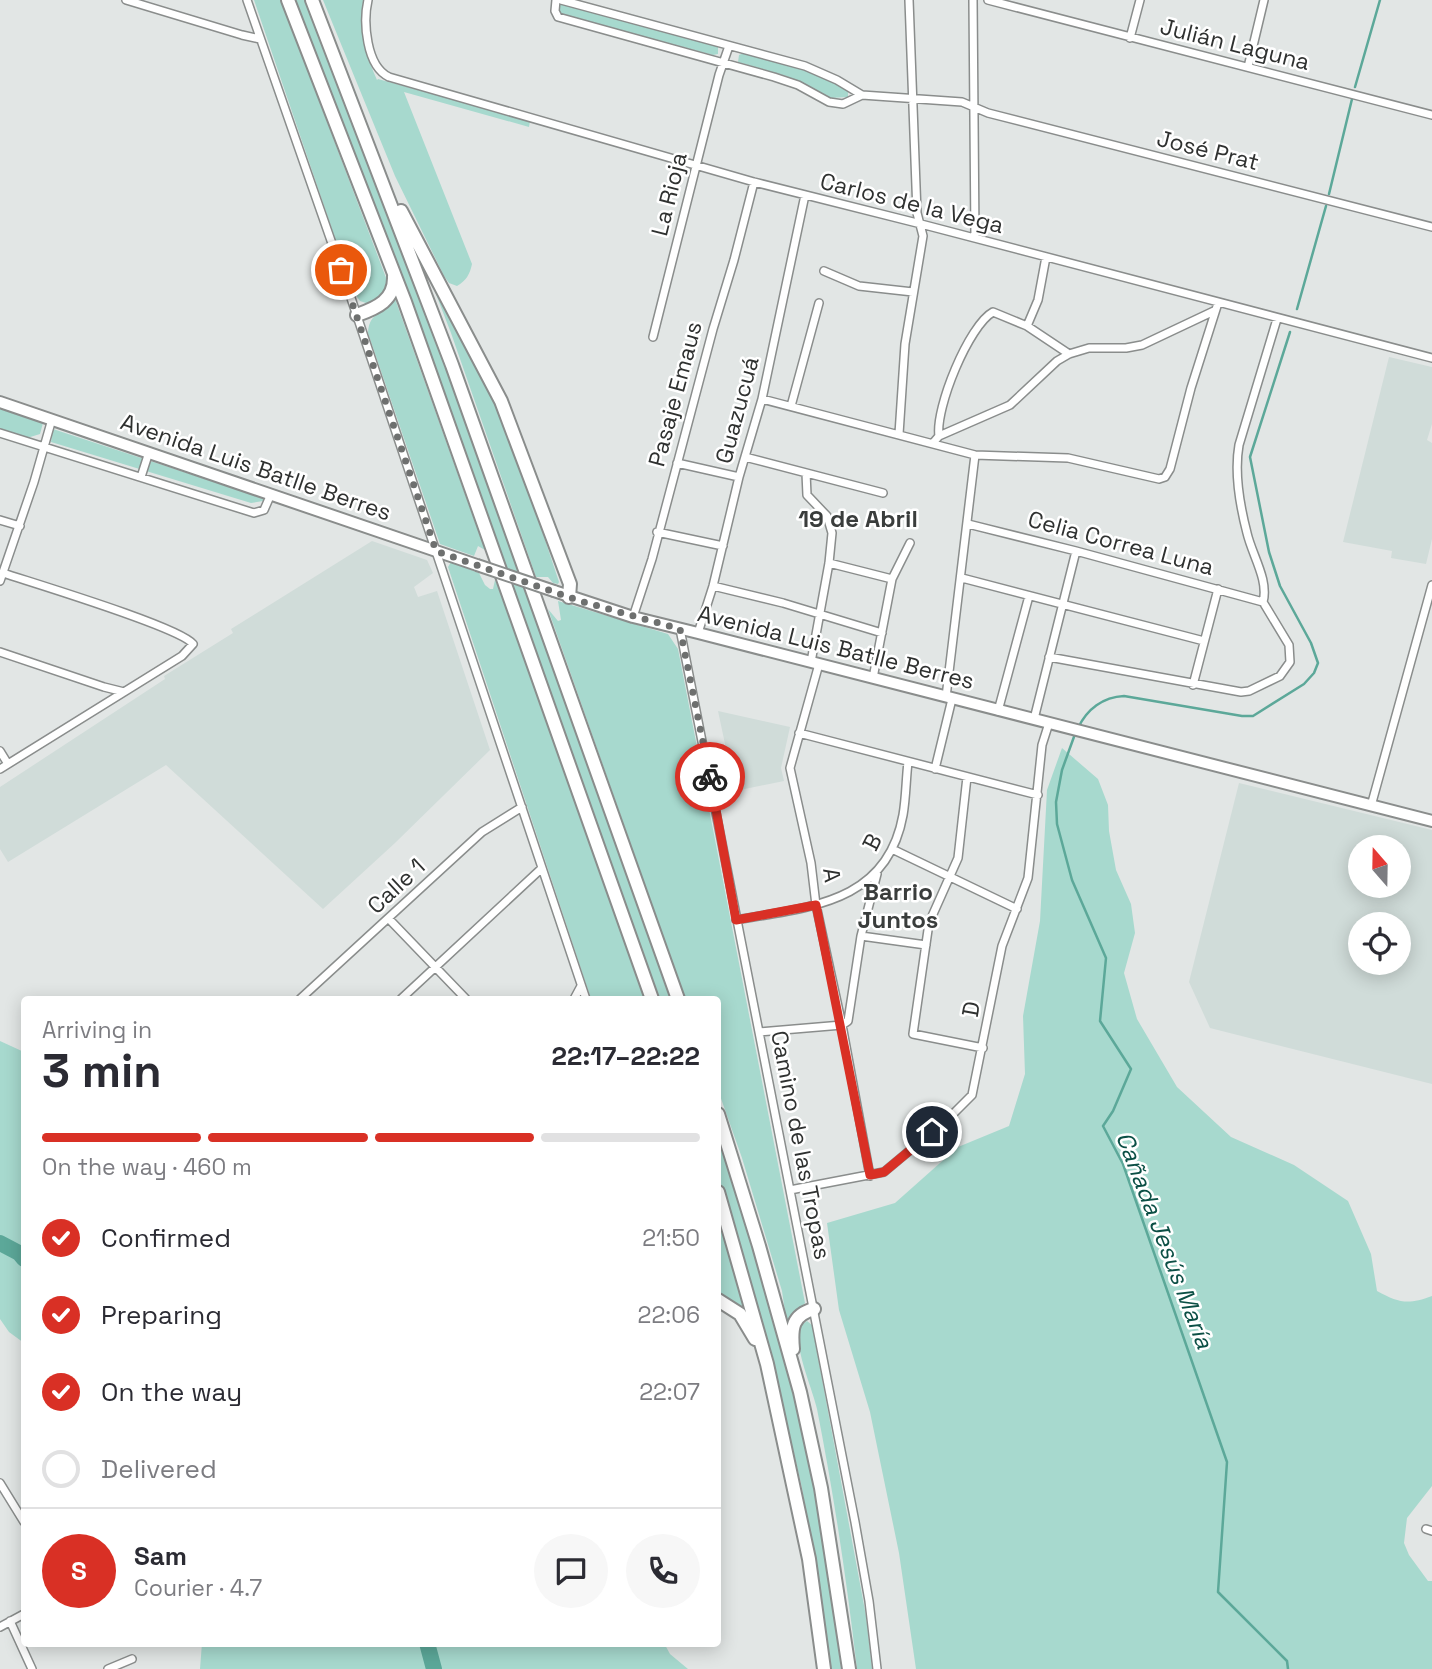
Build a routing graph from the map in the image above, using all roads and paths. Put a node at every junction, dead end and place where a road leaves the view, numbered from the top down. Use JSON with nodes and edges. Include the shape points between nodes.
{"nodes":[{"id":1,"x":126,"y":0,"type":"edge"},
{"id":2,"x":247,"y":0,"type":"edge"},
{"id":3,"x":288,"y":0,"type":"edge"},
{"id":4,"x":312,"y":0,"type":"edge"},
{"id":5,"x":368,"y":0,"type":"edge"},
{"id":6,"x":559,"y":0,"type":"edge"},
{"id":7,"x":909,"y":0,"type":"edge"},
{"id":8,"x":973,"y":0,"type":"edge"},
{"id":9,"x":988,"y":0,"type":"edge"},
{"id":10,"x":1140,"y":0,"type":"edge"},
{"id":11,"x":1264,"y":0,"type":"edge"},
{"id":12,"x":1130,"y":38,"type":"junction"},
{"id":13,"x":260,"y":39,"type":"junction"},
{"id":14,"x":729,"y":46,"type":"junction"},
{"id":15,"x":725,"y":62,"type":"junction"},
{"id":16,"x":1248,"y":67,"type":"junction"},
{"id":17,"x":862,"y":95,"type":"junction"},
{"id":18,"x":913,"y":99,"type":"junction"},
{"id":19,"x":975,"y":107,"type":"junction"},
{"id":20,"x":1432,"y":115,"type":"edge"},
{"id":21,"x":696,"y":166,"type":"junction"},
{"id":22,"x":379,"y":170,"type":"junction"},
{"id":23,"x":754,"y":182,"type":"junction"},
{"id":24,"x":805,"y":195,"type":"junction"},
{"id":25,"x":922,"y":224,"type":"junction"},
{"id":26,"x":1432,"y":227,"type":"edge"},
{"id":27,"x":975,"y":238,"type":"junction"},
{"id":28,"x":1046,"y":257,"type":"junction"},
{"id":29,"x":824,"y":271,"type":"dead end"},
{"id":30,"x":394,"y":272,"type":"junction"},
{"id":31,"x":913,"y":292,"type":"junction"},
{"id":32,"x":819,"y":303,"type":"dead end"},
{"id":33,"x":1216,"y":307,"type":"junction"},
{"id":34,"x":357,"y":315,"type":"junction"},
{"id":35,"x":1277,"y":318,"type":"junction"},
{"id":36,"x":1027,"y":327,"type":"junction"},
{"id":37,"x":653,"y":337,"type":"dead end"},
{"id":38,"x":1069,"y":354,"type":"junction"},
{"id":39,"x":1432,"y":358,"type":"edge"},
{"id":40,"x":762,"y":399,"type":"junction"},
{"id":41,"x":0,"y":402,"type":"edge"},
{"id":42,"x":791,"y":406,"type":"junction"},
{"id":43,"x":52,"y":419,"type":"junction"},
{"id":44,"x":0,"y":433,"type":"edge"},
{"id":45,"x":899,"y":434,"type":"junction"},
{"id":46,"x":939,"y":436,"type":"junction"},
{"id":47,"x":933,"y":443,"type":"junction"},
{"id":48,"x":44,"y":446,"type":"junction"},
{"id":49,"x":149,"y":452,"type":"junction"},
{"id":50,"x":975,"y":455,"type":"junction"},
{"id":51,"x":745,"y":457,"type":"junction"},
{"id":52,"x":677,"y":463,"type":"junction"},
{"id":53,"x":806,"y":473,"type":"junction"},
{"id":54,"x":141,"y":477,"type":"junction"},
{"id":55,"x":739,"y":477,"type":"junction"},
{"id":56,"x":883,"y":493,"type":"dead end"},
{"id":57,"x":271,"y":494,"type":"junction"},
{"id":58,"x":0,"y":520,"type":"edge"},
{"id":59,"x":968,"y":524,"type":"junction"},
{"id":60,"x":20,"y":526,"type":"junction"},
{"id":61,"x":657,"y":532,"type":"junction"},
{"id":62,"x":910,"y":543,"type":"dead end"},
{"id":63,"x":723,"y":546,"type":"junction"},
{"id":64,"x":436,"y":551,"type":"junction"},
{"id":65,"x":1076,"y":551,"type":"junction"},
{"id":66,"x":829,"y":563,"type":"junction"},
{"id":67,"x":2,"y":577,"type":"edge"},
{"id":68,"x":962,"y":578,"type":"junction"},
{"id":69,"x":892,"y":579,"type":"junction"},
{"id":70,"x":713,"y":586,"type":"junction"},
{"id":71,"x":1432,"y":588,"type":"edge"},
{"id":72,"x":1218,"y":589,"type":"junction"},
{"id":73,"x":1029,"y":596,"type":"junction"},
{"id":74,"x":569,"y":597,"type":"junction"},
{"id":75,"x":1262,"y":602,"type":"junction"},
{"id":76,"x":1062,"y":605,"type":"junction"},
{"id":77,"x":819,"y":614,"type":"junction"},
{"id":78,"x":634,"y":617,"type":"junction"},
{"id":79,"x":680,"y":629,"type":"junction"},
{"id":80,"x":882,"y":633,"type":"junction"},
{"id":81,"x":698,"y":634,"type":"junction"},
{"id":82,"x":1204,"y":641,"type":"junction"},
{"id":83,"x":0,"y":652,"type":"edge"},
{"id":84,"x":1049,"y":657,"type":"junction"},
{"id":85,"x":815,"y":663,"type":"junction"},
{"id":86,"x":873,"y":678,"type":"junction"},
{"id":87,"x":1194,"y":684,"type":"junction"},
{"id":88,"x":124,"y":692,"type":"junction"},
{"id":89,"x":949,"y":698,"type":"junction"},
{"id":90,"x":998,"y":710,"type":"junction"},
{"id":91,"x":1034,"y":719,"type":"junction"},
{"id":92,"x":1049,"y":723,"type":"junction"},
{"id":93,"x":799,"y":733,"type":"junction"},
{"id":94,"x":0,"y":751,"type":"edge"},
{"id":95,"x":908,"y":762,"type":"junction"},
{"id":96,"x":8,"y":764,"type":"junction"},
{"id":97,"x":0,"y":769,"type":"edge"},
{"id":98,"x":935,"y":769,"type":"junction"},
{"id":99,"x":967,"y":777,"type":"junction"},
{"id":100,"x":1038,"y":795,"type":"junction"},
{"id":101,"x":1371,"y":806,"type":"junction"},
{"id":102,"x":522,"y":807,"type":"junction"},
{"id":103,"x":1432,"y":821,"type":"edge"},
{"id":104,"x":891,"y":849,"type":"junction"},
{"id":105,"x":542,"y":868,"type":"junction"},
{"id":106,"x":877,"y":873,"type":"junction"},
{"id":107,"x":950,"y":878,"type":"junction"},
{"id":108,"x":816,"y":905,"type":"junction"},
{"id":109,"x":1017,"y":909,"type":"junction"},
{"id":110,"x":389,"y":919,"type":"junction"},
{"id":111,"x":736,"y":920,"type":"junction"},
{"id":112,"x":861,"y":936,"type":"junction"},
{"id":113,"x":926,"y":945,"type":"junction"},
{"id":114,"x":436,"y":968,"type":"junction"},
{"id":115,"x":582,"y":986,"type":"junction"},
{"id":116,"x":303,"y":996,"type":"edge"},
{"id":117,"x":404,"y":996,"type":"edge"},
{"id":118,"x":463,"y":996,"type":"edge"},
{"id":119,"x":576,"y":996,"type":"edge"},
{"id":120,"x":585,"y":996,"type":"edge"},
{"id":121,"x":651,"y":996,"type":"edge"},
{"id":122,"x":677,"y":996,"type":"edge"},
{"id":123,"x":842,"y":1025,"type":"junction"},
{"id":124,"x":759,"y":1032,"type":"junction"},
{"id":125,"x":983,"y":1048,"type":"junction"},
{"id":126,"x":721,"y":1124,"type":"edge"},
{"id":127,"x":870,"y":1175,"type":"junction"},
{"id":128,"x":790,"y":1190,"type":"junction"},
{"id":129,"x":721,"y":1203,"type":"edge"},
{"id":130,"x":721,"y":1302,"type":"edge"},
{"id":131,"x":814,"y":1309,"type":"junction"},
{"id":132,"x":767,"y":1364,"type":"junction"},
{"id":133,"x":795,"y":1374,"type":"junction"},
{"id":134,"x":0,"y":1483,"type":"edge"},
{"id":135,"x":21,"y":1509,"type":"edge"},
{"id":136,"x":21,"y":1616,"type":"edge"},
{"id":137,"x":10,"y":1621,"type":"junction"},
{"id":138,"x":0,"y":1627,"type":"edge"},
{"id":139,"x":21,"y":1645,"type":"edge"},
{"id":140,"x":22,"y":1647,"type":"edge"},
{"id":141,"x":132,"y":1659,"type":"dead end"},
{"id":142,"x":32,"y":1669,"type":"edge"},
{"id":143,"x":108,"y":1669,"type":"edge"},
{"id":144,"x":824,"y":1669,"type":"edge"},
{"id":145,"x":849,"y":1669,"type":"edge"},
{"id":146,"x":877,"y":1669,"type":"edge"}],
"edges":[{"from":1,"to":13,"type":"street"},
{"from":2,"to":13,"type":"street"},
{"from":3,"to":30,"type":"highway"},
{"from":4,"to":22,"type":"highway"},
{"from":5,"to":21,"type":"street","name":"Carlos de la Vega","via":[[369,43],[377,69],[384,75]]},
{"from":6,"to":14,"type":"street"},
{"from":6,"to":15,"type":"street","via":[[558,17]]},
{"from":7,"to":18,"type":"street"},
{"from":8,"to":19,"type":"street"},
{"from":9,"to":12,"type":"street","name":"Julián Laguna"},
{"from":10,"to":12,"type":"street"},
{"from":11,"to":16,"type":"street"},
{"from":12,"to":16,"type":"street","name":"Julián Laguna"},
{"from":13,"to":34,"type":"street"},
{"from":14,"to":15,"type":"street","name":"La Rioja"},
{"from":14,"to":17,"type":"street","via":[[824,73]]},
{"from":15,"to":17,"type":"street","via":[[799,85],[830,102],[843,104]]},
{"from":15,"to":21,"type":"street","name":"La Rioja"},
{"from":16,"to":20,"type":"street","name":"Julián Laguna"},
{"from":17,"to":18,"type":"street","name":"José Prat"},
{"from":18,"to":19,"type":"street","name":"José Prat"},
{"from":18,"to":25,"type":"street","via":[[917,214]]},
{"from":19,"to":26,"type":"street","name":"José Prat"},
{"from":19,"to":27,"type":"street"},
{"from":21,"to":23,"type":"street","name":"Carlos de la Vega"},
{"from":21,"to":37,"type":"street","name":"La Rioja"},
{"from":22,"to":74,"type":"highway","via":[[501,401],[570,584]]},
{"from":22,"to":122,"type":"highway"},
{"from":23,"to":24,"type":"street","name":"Carlos de la Vega"},
{"from":23,"to":52,"type":"street","name":"Pasaje Emaus"},
{"from":24,"to":25,"type":"street","name":"Carlos de la Vega"},
{"from":24,"to":40,"type":"street","name":"Guazucuá"},
{"from":25,"to":27,"type":"street","name":"Carlos de la Vega"},
{"from":25,"to":31,"type":"street"},
{"from":27,"to":28,"type":"street","name":"Carlos de la Vega"},
{"from":28,"to":33,"type":"street","name":"Carlos de la Vega"},
{"from":28,"to":36,"type":"street","via":[[1038,300]]},
{"from":29,"to":31,"type":"street","via":[[859,286]]},
{"from":30,"to":34,"type":"highway","via":[[393,291],[387,300]]},
{"from":30,"to":121,"type":"highway"},
{"from":31,"to":45,"type":"street"},
{"from":32,"to":42,"type":"street"},
{"from":33,"to":35,"type":"street","name":"Carlos de la Vega"},
{"from":33,"to":38,"type":"street","via":[[1142,345],[1089,348]]},
{"from":33,"to":50,"type":"street","via":[[1165,477],[1068,458]]},
{"from":34,"to":64,"type":"street"},
{"from":35,"to":39,"type":"street","name":"Carlos de la Vega"},
{"from":35,"to":75,"type":"street","via":[[1236,463],[1246,533],[1266,590]]},
{"from":36,"to":38,"type":"street"},
{"from":36,"to":46,"type":"street","via":[[993,312],[984,317],[956,367],[942,408]]},
{"from":38,"to":46,"type":"street","via":[[1010,405]]},
{"from":40,"to":42,"type":"street"},
{"from":40,"to":51,"type":"street","name":"Guazucuá"},
{"from":41,"to":43,"type":"main road","name":"Avenida Luis Batlle Berres"},
{"from":42,"to":45,"type":"street"},
{"from":43,"to":48,"type":"street"},
{"from":43,"to":49,"type":"main road","name":"Avenida Luis Batlle Berres"},
{"from":44,"to":48,"type":"street"},
{"from":45,"to":47,"type":"street"},
{"from":46,"to":47,"type":"street"},
{"from":47,"to":50,"type":"street"},
{"from":48,"to":54,"type":"street"},
{"from":48,"to":60,"type":"street"},
{"from":49,"to":54,"type":"street"},
{"from":49,"to":57,"type":"main road","name":"Avenida Luis Batlle Berres"},
{"from":50,"to":59,"type":"street"},
{"from":51,"to":53,"type":"street"},
{"from":51,"to":55,"type":"street","name":"Guazucuá"},
{"from":52,"to":55,"type":"street"},
{"from":52,"to":61,"type":"street","name":"Pasaje Emaus"},
{"from":53,"to":56,"type":"street"},
{"from":53,"to":66,"type":"street","name":"A","via":[[807,495],[829,521]]},
{"from":54,"to":57,"type":"street","via":[[254,513],[264,510]]},
{"from":55,"to":63,"type":"street","name":"Guazucuá"},
{"from":57,"to":64,"type":"main road","name":"Avenida Luis Batlle Berres"},
{"from":58,"to":60,"type":"street"},
{"from":59,"to":65,"type":"street","name":"Celia Correa Luna"},
{"from":59,"to":68,"type":"street"},
{"from":60,"to":67,"type":"street"},
{"from":61,"to":63,"type":"street"},
{"from":61,"to":78,"type":"street","name":"Pasaje Emaus"},
{"from":62,"to":69,"type":"street"},
{"from":63,"to":70,"type":"street","name":"Guazucuá"},
{"from":64,"to":74,"type":"main road","name":"Avenida Luis Batlle Berres","bridge":true},
{"from":64,"to":102,"type":"street"},
{"from":65,"to":72,"type":"street","name":"Celia Correa Luna"},
{"from":65,"to":76,"type":"street"},
{"from":66,"to":69,"type":"street"},
{"from":66,"to":77,"type":"street","name":"A"},
{"from":67,"to":88,"type":"street","via":[[191,640],[193,644],[182,656]]},
{"from":68,"to":73,"type":"street"},
{"from":68,"to":89,"type":"street"},
{"from":69,"to":80,"type":"street"},
{"from":70,"to":77,"type":"street"},
{"from":70,"to":81,"type":"street","name":"Guazucuá"},
{"from":71,"to":101,"type":"street"},
{"from":72,"to":75,"type":"street","name":"Celia Correa Luna"},
{"from":72,"to":82,"type":"street"},
{"from":73,"to":76,"type":"street"},
{"from":73,"to":90,"type":"street"},
{"from":74,"to":78,"type":"main road","name":"Avenida Luis Batlle Berres"},
{"from":75,"to":87,"type":"street","via":[[1289,645],[1291,657],[1285,672],[1249,691]]},
{"from":76,"to":82,"type":"street"},
{"from":76,"to":84,"type":"street"},
{"from":77,"to":80,"type":"street"},
{"from":77,"to":85,"type":"street","name":"A"},
{"from":78,"to":79,"type":"main road","name":"Avenida Luis Batlle Berres"},
{"from":79,"to":81,"type":"main road","name":"Avenida Luis Batlle Berres"},
{"from":79,"to":111,"type":"street","name":"Camino de las Tropas"},
{"from":80,"to":86,"type":"street"},
{"from":81,"to":85,"type":"main road","name":"Avenida Luis Batlle Berres"},
{"from":82,"to":87,"type":"street"},
{"from":83,"to":88,"type":"street"},
{"from":84,"to":87,"type":"street"},
{"from":84,"to":91,"type":"street"},
{"from":85,"to":86,"type":"main road","name":"Avenida Luis Batlle Berres"},
{"from":85,"to":93,"type":"street","name":"A"},
{"from":86,"to":89,"type":"main road","name":"Avenida Luis Batlle Berres"},
{"from":88,"to":96,"type":"street"},
{"from":89,"to":90,"type":"main road","name":"Avenida Luis Batlle Berres"},
{"from":89,"to":98,"type":"street"},
{"from":90,"to":91,"type":"main road","name":"Avenida Luis Batlle Berres"},
{"from":91,"to":92,"type":"main road","name":"Avenida Luis Batlle Berres"},
{"from":92,"to":100,"type":"street","name":"D","via":[[1042,745]]},
{"from":92,"to":101,"type":"main road","name":"Avenida Luis Batlle Berres"},
{"from":93,"to":95,"type":"street"},
{"from":93,"to":108,"type":"street","name":"A","via":[[790,768]]},
{"from":94,"to":96,"type":"street"},
{"from":95,"to":98,"type":"street"},
{"from":95,"to":104,"type":"street","name":"B","via":[[903,816]]},
{"from":96,"to":97,"type":"street"},
{"from":98,"to":99,"type":"street"},
{"from":99,"to":100,"type":"street"},
{"from":99,"to":107,"type":"street","via":[[958,858]]},
{"from":100,"to":109,"type":"street","name":"D","via":[[1028,878]]},
{"from":101,"to":103,"type":"main road","name":"Avenida Luis Batlle Berres"},
{"from":102,"to":105,"type":"street"},
{"from":102,"to":110,"type":"street","name":"Calle 1","via":[[482,832]]},
{"from":104,"to":106,"type":"street","name":"B"},
{"from":104,"to":107,"type":"street"},
{"from":105,"to":114,"type":"street"},
{"from":105,"to":115,"type":"street"},
{"from":106,"to":108,"type":"street","name":"B","via":[[847,893]]},
{"from":106,"to":112,"type":"street"},
{"from":107,"to":109,"type":"street"},
{"from":107,"to":113,"type":"street","via":[[929,923]]},
{"from":108,"to":111,"type":"street","name":"B"},
{"from":108,"to":123,"type":"street","name":"A"},
{"from":109,"to":125,"type":"street","name":"D","via":[[1002,946]]},
{"from":110,"to":114,"type":"street"},
{"from":110,"to":116,"type":"street","name":"Calle 1"},
{"from":111,"to":124,"type":"street","name":"Camino de las Tropas"},
{"from":112,"to":113,"type":"street"},
{"from":112,"to":123,"type":"street","via":[[848,1021]]},
{"from":113,"to":125,"type":"street","via":[[912,1034]]},
{"from":114,"to":117,"type":"street"},
{"from":114,"to":118,"type":"street"},
{"from":115,"to":119,"type":"street"},
{"from":115,"to":120,"type":"street"},
{"from":123,"to":124,"type":"street"},
{"from":123,"to":127,"type":"street","name":"A"},
{"from":124,"to":128,"type":"street","name":"Camino de las Tropas"},
{"from":125,"to":127,"type":"street","name":"D","via":[[968,1101],[884,1172]]},
{"from":126,"to":133,"type":"highway"},
{"from":127,"to":128,"type":"street","name":"D"},
{"from":128,"to":131,"type":"street","name":"Camino de las Tropas"},
{"from":129,"to":132,"type":"highway"},
{"from":130,"to":132,"type":"highway","via":[[740,1314]]},
{"from":131,"to":133,"type":"highway","via":[[803,1312],[794,1324]]},
{"from":131,"to":146,"type":"street","name":"Camino de las Tropas"},
{"from":132,"to":144,"type":"highway","via":[[809,1559]]},
{"from":133,"to":145,"type":"highway","via":[[821,1488]]},
{"from":134,"to":135,"type":"street"},
{"from":136,"to":137,"type":"street"},
{"from":137,"to":138,"type":"street"},
{"from":137,"to":139,"type":"street"},
{"from":140,"to":142,"type":"street"},
{"from":141,"to":143,"type":"street"}]}
